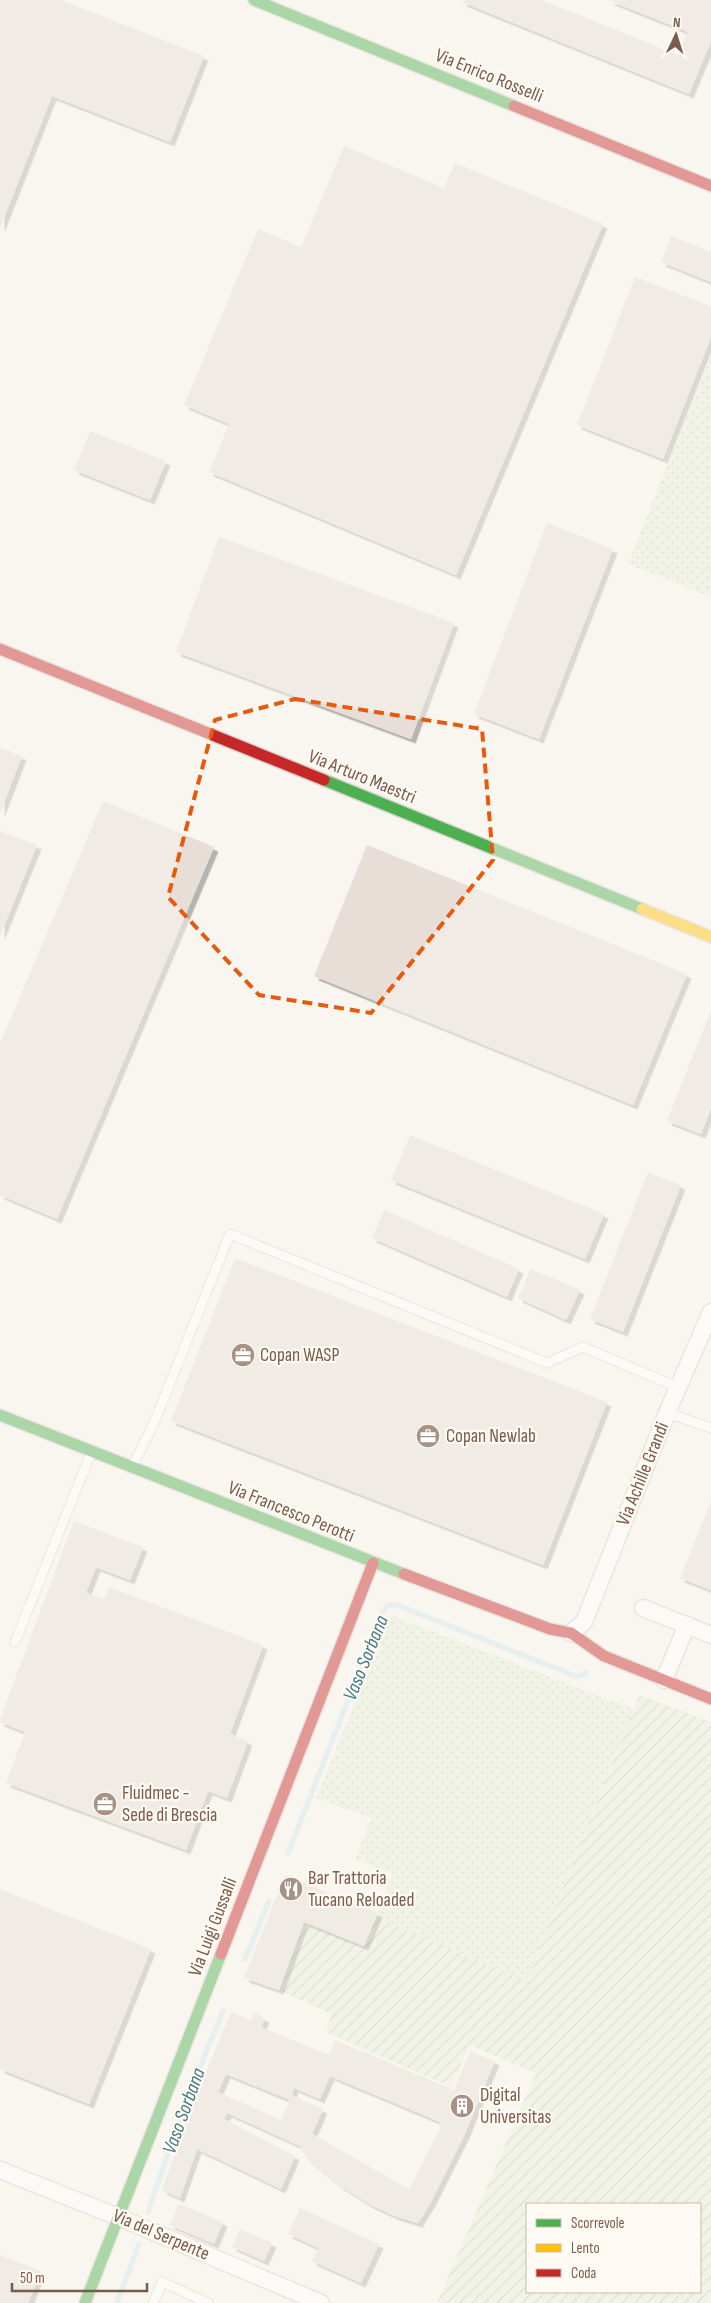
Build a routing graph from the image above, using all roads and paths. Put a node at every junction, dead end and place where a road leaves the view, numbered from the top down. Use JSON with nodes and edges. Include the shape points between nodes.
{"nodes":[{"id":1,"x":254,"y":0,"type":"edge"},
{"id":2,"x":711,"y":186,"type":"edge"},
{"id":3,"x":0,"y":649,"type":"edge"},
{"id":4,"x":711,"y":937,"type":"edge"},
{"id":5,"x":711,"y":1312,"type":"edge"},
{"id":6,"x":680,"y":1388,"type":"junction"},
{"id":7,"x":667,"y":1414,"type":"junction"},
{"id":8,"x":0,"y":1415,"type":"edge"},
{"id":9,"x":711,"y":1428,"type":"edge"},
{"id":10,"x":92,"y":1451,"type":"junction"},
{"id":11,"x":131,"y":1467,"type":"junction"},
{"id":12,"x":373,"y":1563,"type":"junction"},
{"id":13,"x":644,"y":1608,"type":"dead end"},
{"id":14,"x":687,"y":1625,"type":"junction"},
{"id":15,"x":571,"y":1633,"type":"junction"},
{"id":16,"x":711,"y":1635,"type":"edge"},
{"id":17,"x":15,"y":1642,"type":"dead end"},
{"id":18,"x":664,"y":1680,"type":"junction"},
{"id":19,"x":711,"y":1698,"type":"edge"},
{"id":20,"x":0,"y":2170,"type":"edge"},
{"id":21,"x":118,"y":2217,"type":"junction"},
{"id":22,"x":85,"y":2303,"type":"edge"},
{"id":23,"x":152,"y":2303,"type":"edge"},
{"id":24,"x":208,"y":2303,"type":"edge"},
{"id":25,"x":321,"y":2303,"type":"edge"}],
"edges":[{"from":1,"to":2,"type":"street","name":"Via Enrico Rosselli"},
{"from":3,"to":4,"type":"street","name":"Via Arturo Maestri"},
{"from":5,"to":6,"type":"street","name":"Via Achille Grandi"},
{"from":6,"to":7,"type":"street","name":"Via Achille Grandi"},
{"from":6,"to":11,"type":"lane","via":[[582,1347],[547,1363],[230,1234],[154,1423]]},
{"from":7,"to":9,"type":"lane"},
{"from":7,"to":15,"type":"street","name":"Via Achille Grandi","via":[[584,1622]]},
{"from":8,"to":10,"type":"street","name":"Via Francesco Perotti"},
{"from":10,"to":11,"type":"street","name":"Via Francesco Perotti"},
{"from":10,"to":17,"type":"lane"},
{"from":11,"to":12,"type":"street","name":"Via Francesco Perotti"},
{"from":12,"to":15,"type":"street","name":"Via Francesco Perotti","via":[[550,1629]]},
{"from":12,"to":21,"type":"street","name":"Via Luigi Gussalli"},
{"from":13,"to":14,"type":"street"},
{"from":14,"to":16,"type":"street"},
{"from":14,"to":18,"type":"street"},
{"from":15,"to":18,"type":"street","via":[[604,1656]]},
{"from":18,"to":19,"type":"street"},
{"from":20,"to":21,"type":"street","name":"Via del Serpente"},
{"from":21,"to":22,"type":"street","name":"Via Luigi Gussalli"},
{"from":21,"to":25,"type":"street","name":"Via del Serpente"},
{"from":23,"to":24,"type":"lane","via":[[162,2282]]}]}
